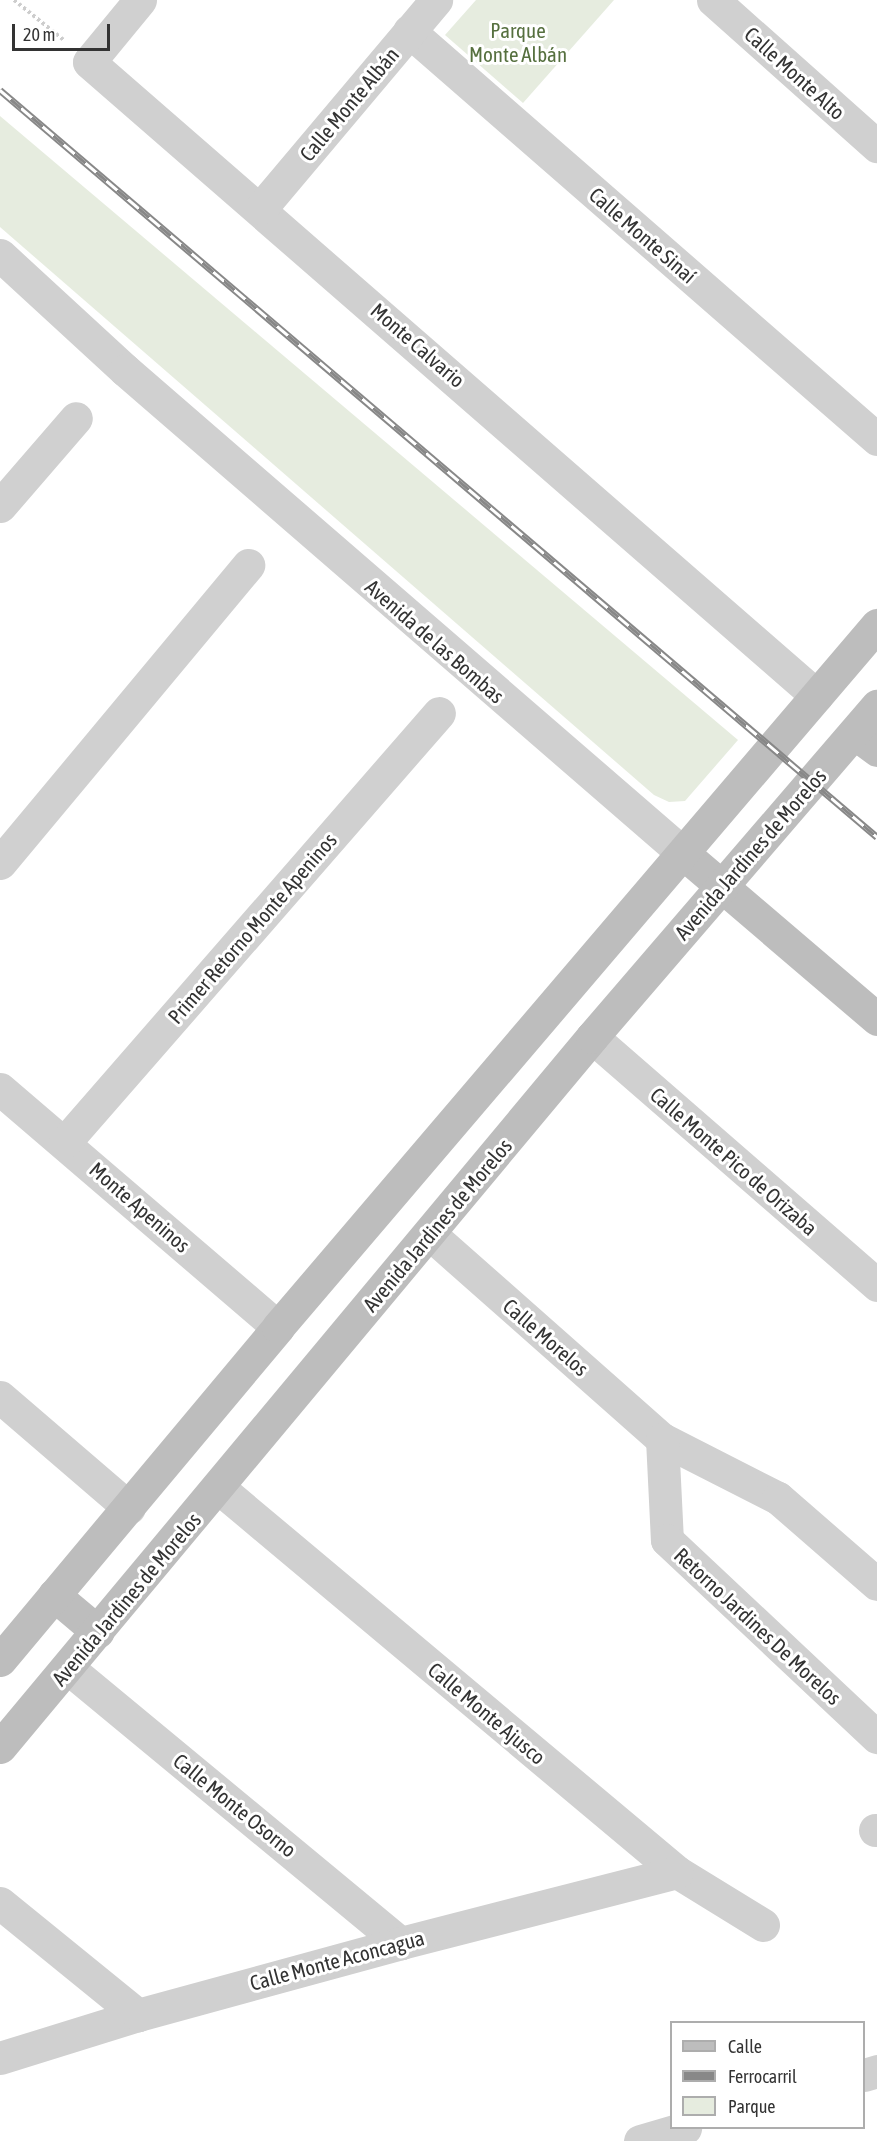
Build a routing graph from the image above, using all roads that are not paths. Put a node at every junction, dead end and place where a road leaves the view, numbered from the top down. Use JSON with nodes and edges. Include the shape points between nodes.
{"nodes":[{"id":1,"x":140,"y":0,"type":"edge"},
{"id":2,"x":436,"y":0,"type":"edge"},
{"id":3,"x":712,"y":0,"type":"edge"},
{"id":4,"x":410,"y":31,"type":"junction"},
{"id":5,"x":877,"y":146,"type":"edge"},
{"id":6,"x":261,"y":208,"type":"junction"},
{"id":7,"x":0,"y":255,"type":"edge"},
{"id":8,"x":76,"y":418,"type":"dead end"},
{"id":9,"x":877,"y":439,"type":"edge"},
{"id":10,"x":3,"y":498,"type":"edge"},
{"id":11,"x":248,"y":565,"type":"dead end"},
{"id":12,"x":877,"y":625,"type":"edge"},
{"id":13,"x":817,"y":696,"type":"junction"},
{"id":14,"x":877,"y":706,"type":"edge"},
{"id":15,"x":439,"y":713,"type":"dead end"},
{"id":16,"x":866,"y":741,"type":"edge"},
{"id":17,"x":684,"y":854,"type":"junction"},
{"id":18,"x":0,"y":863,"type":"edge"},
{"id":19,"x":722,"y":887,"type":"junction"},
{"id":20,"x":877,"y":1019,"type":"edge"},
{"id":21,"x":592,"y":1037,"type":"junction"},
{"id":22,"x":0,"y":1089,"type":"edge"},
{"id":23,"x":65,"y":1142,"type":"junction"},
{"id":24,"x":430,"y":1234,"type":"junction"},
{"id":25,"x":877,"y":1285,"type":"edge"},
{"id":26,"x":278,"y":1327,"type":"junction"},
{"id":27,"x":0,"y":1397,"type":"edge"},
{"id":28,"x":662,"y":1439,"type":"junction"},
{"id":29,"x":219,"y":1488,"type":"junction"},
{"id":30,"x":129,"y":1508,"type":"junction"},
{"id":31,"x":877,"y":1584,"type":"edge"},
{"id":32,"x":54,"y":1595,"type":"junction"},
{"id":33,"x":98,"y":1632,"type":"junction"},
{"id":34,"x":0,"y":1659,"type":"edge"},
{"id":35,"x":68,"y":1668,"type":"junction"},
{"id":36,"x":877,"y":1737,"type":"edge"},
{"id":37,"x":0,"y":1747,"type":"edge"},
{"id":38,"x":677,"y":1872,"type":"junction"},
{"id":39,"x":0,"y":1903,"type":"edge"},
{"id":40,"x":763,"y":1926,"type":"dead end"},
{"id":41,"x":401,"y":1943,"type":"junction"},
{"id":42,"x":138,"y":2015,"type":"junction"},
{"id":43,"x":0,"y":2058,"type":"edge"},
{"id":44,"x":679,"y":2129,"type":"edge"},
{"id":45,"x":640,"y":2141,"type":"edge"}],
"edges":[{"from":1,"to":6,"type":"street","name":"Monte Calvario","via":[[89,62]]},
{"from":2,"to":4,"type":"street","name":"Calle Monte Albán"},
{"from":3,"to":5,"type":"street","name":"Calle Monte Alto"},
{"from":4,"to":6,"type":"street","name":"Calle Monte Albán"},
{"from":4,"to":9,"type":"street","name":"Calle Monte Sinaí"},
{"from":6,"to":13,"type":"street","name":"Monte Calvario"},
{"from":7,"to":17,"type":"street","name":"Avenida de las Bombas","via":[[160,401]]},
{"from":8,"to":10,"type":"street"},
{"from":11,"to":18,"type":"street"},
{"from":12,"to":13,"type":"main road"},
{"from":13,"to":17,"type":"main road"},
{"from":14,"to":16,"type":"main road","name":"Avenida Jardines de Morelos"},
{"from":15,"to":23,"type":"street","name":"Primer Retorno Monte Apeninos"},
{"from":16,"to":19,"type":"main road","name":"Avenida Jardines de Morelos"},
{"from":17,"to":19,"type":"main road","name":"Avenida de las Bombas"},
{"from":17,"to":26,"type":"main road"},
{"from":19,"to":20,"type":"main road","name":"Avenida de las Bombas"},
{"from":19,"to":21,"type":"main road","name":"Avenida Jardines de Morelos"},
{"from":21,"to":24,"type":"main road","name":"Avenida Jardines de Morelos"},
{"from":21,"to":25,"type":"street","name":"Calle Monte Pico de Orizaba"},
{"from":22,"to":23,"type":"street","name":"Monte Apeninos"},
{"from":23,"to":26,"type":"street","name":"Monte Apeninos"},
{"from":24,"to":28,"type":"street","name":"Calle Morelos"},
{"from":24,"to":29,"type":"main road","name":"Avenida Jardines de Morelos"},
{"from":26,"to":30,"type":"main road"},
{"from":27,"to":30,"type":"street"},
{"from":28,"to":31,"type":"street","via":[[778,1498]]},
{"from":28,"to":36,"type":"street","name":"Retorno Jardines De Morelos","via":[[667,1540]]},
{"from":29,"to":33,"type":"main road","name":"Avenida Jardines de Morelos"},
{"from":29,"to":38,"type":"street","name":"Calle Monte Ajusco"},
{"from":30,"to":32,"type":"main road"},
{"from":32,"to":33,"type":"main road"},
{"from":32,"to":34,"type":"main road"},
{"from":33,"to":35,"type":"main road","name":"Avenida Jardines de Morelos"},
{"from":35,"to":37,"type":"main road","name":"Avenida Jardines de Morelos"},
{"from":35,"to":41,"type":"street","name":"Calle Monte Osorno"},
{"from":38,"to":40,"type":"street","name":"Calle Monte Ajusco"},
{"from":38,"to":41,"type":"street","name":"Calle Monte Aconcagua"},
{"from":39,"to":42,"type":"street"},
{"from":41,"to":42,"type":"street","name":"Calle Monte Aconcagua"},
{"from":42,"to":43,"type":"street","name":"Calle Monte Aconcagua"},
{"from":44,"to":45,"type":"street"}]}
